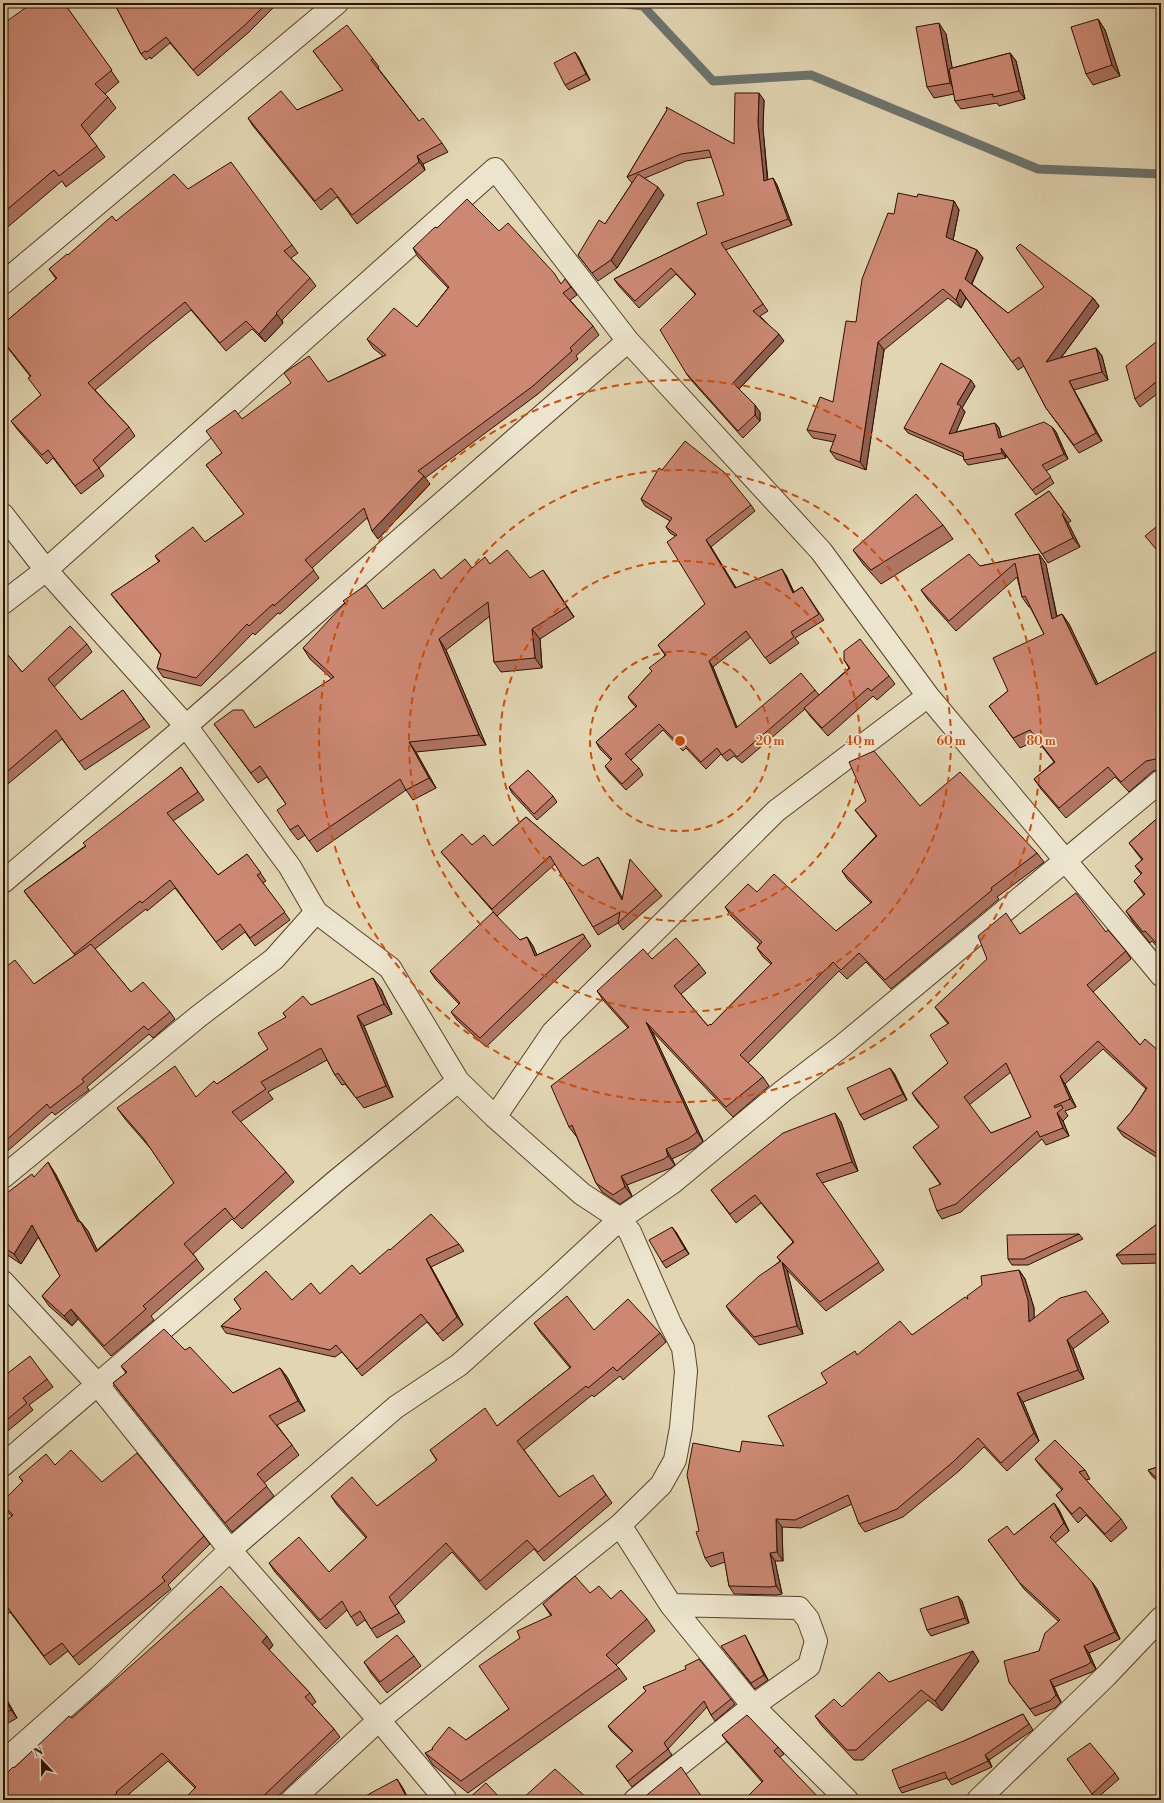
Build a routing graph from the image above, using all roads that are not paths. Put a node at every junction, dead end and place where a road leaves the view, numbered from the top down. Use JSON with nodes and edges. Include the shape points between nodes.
{"nodes":[{"id":1,"x":337,"y":3,"type":"edge"},
{"id":2,"x":3,"y":284,"type":"edge"},
{"id":3,"x":628,"y":341,"type":"junction"},
{"id":4,"x":3,"y":515,"type":"edge"},
{"id":5,"x":46,"y":570,"type":"junction"},
{"id":6,"x":3,"y":603,"type":"edge"},
{"id":7,"x":928,"y":696,"type":"junction"},
{"id":8,"x":186,"y":726,"type":"junction"},
{"id":9,"x":1161,"y":781,"type":"edge"},
{"id":10,"x":1065,"y":862,"type":"junction"},
{"id":11,"x":3,"y":882,"type":"edge"},
{"id":12,"x":316,"y":912,"type":"junction"},
{"id":13,"x":1161,"y":975,"type":"edge"},
{"id":14,"x":458,"y":1081,"type":"junction"},
{"id":15,"x":494,"y":1117,"type":"junction"},
{"id":16,"x":3,"y":1177,"type":"edge"},
{"id":17,"x":620,"y":1218,"type":"junction"},
{"id":18,"x":3,"y":1282,"type":"edge"},
{"id":19,"x":98,"y":1385,"type":"junction"},
{"id":20,"x":3,"y":1465,"type":"edge"},
{"id":21,"x":620,"y":1525,"type":"junction"},
{"id":22,"x":230,"y":1550,"type":"junction"},
{"id":23,"x":671,"y":1606,"type":"junction"},
{"id":24,"x":1161,"y":1618,"type":"edge"},
{"id":25,"x":753,"y":1706,"type":"junction"},
{"id":26,"x":379,"y":1720,"type":"junction"},
{"id":27,"x":3,"y":1762,"type":"edge"},
{"id":28,"x":292,"y":1800,"type":"edge"},
{"id":29,"x":446,"y":1800,"type":"edge"},
{"id":30,"x":635,"y":1800,"type":"edge"},
{"id":31,"x":847,"y":1800,"type":"edge"},
{"id":32,"x":978,"y":1800,"type":"edge"}],
"edges":[{"from":1,"to":2,"type":"street"},
{"from":3,"to":5,"type":"street","via":[[495,169]]},
{"from":3,"to":7,"type":"street","via":[[821,551]]},
{"from":3,"to":8,"type":"street"},
{"from":4,"to":5,"type":"street"},
{"from":5,"to":6,"type":"street"},
{"from":5,"to":8,"type":"street"},
{"from":7,"to":10,"type":"street"},
{"from":7,"to":15,"type":"street","via":[[776,811],[552,1032]]},
{"from":8,"to":11,"type":"street"},
{"from":8,"to":12,"type":"street","via":[[290,866]]},
{"from":9,"to":10,"type":"street"},
{"from":10,"to":13,"type":"street"},
{"from":10,"to":17,"type":"street","via":[[672,1183]]},
{"from":12,"to":14,"type":"street","via":[[390,968]]},
{"from":12,"to":16,"type":"street","via":[[274,959],[199,1016]]},
{"from":14,"to":15,"type":"street"},
{"from":14,"to":19,"type":"street","via":[[336,1181]]},
{"from":15,"to":17,"type":"street","via":[[582,1194]]},
{"from":17,"to":21,"type":"street","via":[[630,1232],[683,1348],[686,1371],[681,1428],[675,1460],[661,1485]]},
{"from":17,"to":22,"type":"street","via":[[459,1365],[396,1408]]},
{"from":18,"to":19,"type":"street"},
{"from":19,"to":20,"type":"street"},
{"from":19,"to":22,"type":"street"},
{"from":21,"to":23,"type":"street"},
{"from":21,"to":26,"type":"street"},
{"from":22,"to":26,"type":"street"},
{"from":22,"to":27,"type":"street","via":[[99,1677]]},
{"from":23,"to":25,"type":"street"},
{"from":23,"to":25,"type":"street","via":[[799,1608],[808,1619],[816,1641],[809,1666]]},
{"from":24,"to":32,"type":"street","via":[[1106,1676]]},
{"from":25,"to":30,"type":"street"},
{"from":25,"to":31,"type":"street"},
{"from":26,"to":28,"type":"street"},
{"from":26,"to":29,"type":"street"}]}
